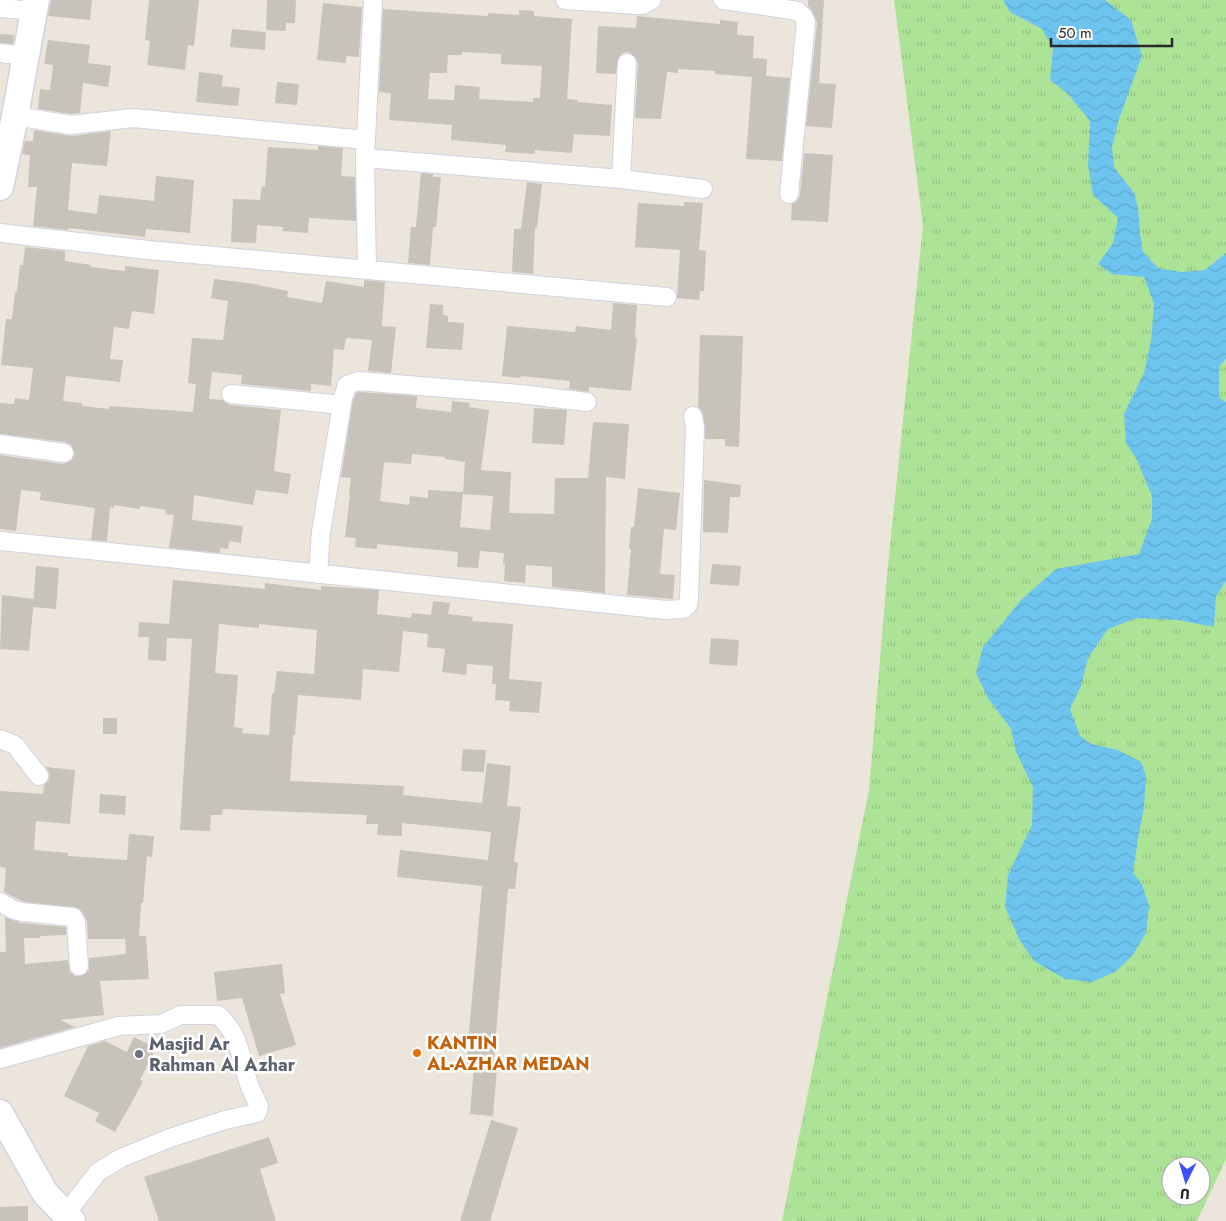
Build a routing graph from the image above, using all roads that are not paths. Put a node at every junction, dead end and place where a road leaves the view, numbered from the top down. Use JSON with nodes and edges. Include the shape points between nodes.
{"nodes":[{"id":1,"x":373,"y":0,"type":"edge"},
{"id":2,"x":566,"y":0,"type":"edge"},
{"id":3,"x":652,"y":0,"type":"edge"},
{"id":4,"x":723,"y":0,"type":"edge"},
{"id":5,"x":35,"y":6,"type":"edge"},
{"id":6,"x":0,"y":8,"type":"edge"},
{"id":7,"x":0,"y":53,"type":"edge"},
{"id":8,"x":26,"y":56,"type":"junction"},
{"id":9,"x":627,"y":63,"type":"dead end"},
{"id":10,"x":15,"y":116,"type":"junction"},
{"id":11,"x":366,"y":140,"type":"junction"},
{"id":12,"x":365,"y":158,"type":"junction"},
{"id":13,"x":3,"y":160,"type":"edge"},
{"id":14,"x":621,"y":179,"type":"junction"},
{"id":15,"x":0,"y":187,"type":"edge"},
{"id":16,"x":704,"y":189,"type":"dead end"},
{"id":17,"x":789,"y":194,"type":"dead end"},
{"id":18,"x":0,"y":233,"type":"edge"},
{"id":19,"x":367,"y":270,"type":"junction"},
{"id":20,"x":667,"y":297,"type":"dead end"},
{"id":21,"x":231,"y":394,"type":"dead end"},
{"id":22,"x":587,"y":402,"type":"dead end"},
{"id":23,"x":342,"y":405,"type":"junction"},
{"id":24,"x":692,"y":416,"type":"dead end"},
{"id":25,"x":0,"y":444,"type":"edge"},
{"id":26,"x":64,"y":453,"type":"dead end"},
{"id":27,"x":0,"y":541,"type":"edge"},
{"id":28,"x":318,"y":574,"type":"junction"},
{"id":29,"x":0,"y":738,"type":"edge"},
{"id":30,"x":39,"y":776,"type":"dead end"},
{"id":31,"x":0,"y":902,"type":"edge"},
{"id":32,"x":79,"y":966,"type":"dead end"},
{"id":33,"x":0,"y":1059,"type":"edge"},
{"id":34,"x":0,"y":1113,"type":"edge"},
{"id":35,"x":68,"y":1218,"type":"edge"}],
"edges":[{"from":1,"to":11,"type":"street"},
{"from":2,"to":3,"type":"street","via":[[643,5]]},
{"from":4,"to":17,"type":"street","via":[[798,11],[806,22]]},
{"from":5,"to":6,"type":"street"},
{"from":5,"to":8,"type":"main road"},
{"from":7,"to":8,"type":"street"},
{"from":8,"to":10,"type":"main road"},
{"from":9,"to":14,"type":"street"},
{"from":10,"to":11,"type":"street","via":[[71,125],[133,118]]},
{"from":10,"to":13,"type":"main road"},
{"from":11,"to":12,"type":"street"},
{"from":12,"to":14,"type":"street"},
{"from":12,"to":19,"type":"street"},
{"from":13,"to":15,"type":"main road"},
{"from":14,"to":16,"type":"street"},
{"from":18,"to":19,"type":"street"},
{"from":19,"to":20,"type":"street"},
{"from":21,"to":23,"type":"street"},
{"from":22,"to":23,"type":"street","via":[[358,382],[347,385]]},
{"from":23,"to":28,"type":"street","via":[[321,532]]},
{"from":24,"to":28,"type":"street","via":[[689,598],[683,609],[666,610]]},
{"from":25,"to":26,"type":"street"},
{"from":27,"to":28,"type":"street"},
{"from":29,"to":30,"type":"street","via":[[15,744]]},
{"from":31,"to":32,"type":"street","via":[[22,912],[73,917]]},
{"from":33,"to":35,"type":"street","via":[[119,1026],[161,1024],[182,1015],[218,1015],[236,1036],[259,1107],[257,1113],[170,1138],[121,1158],[98,1172]]},
{"from":34,"to":35,"type":"main road","via":[[45,1192]]}]}
